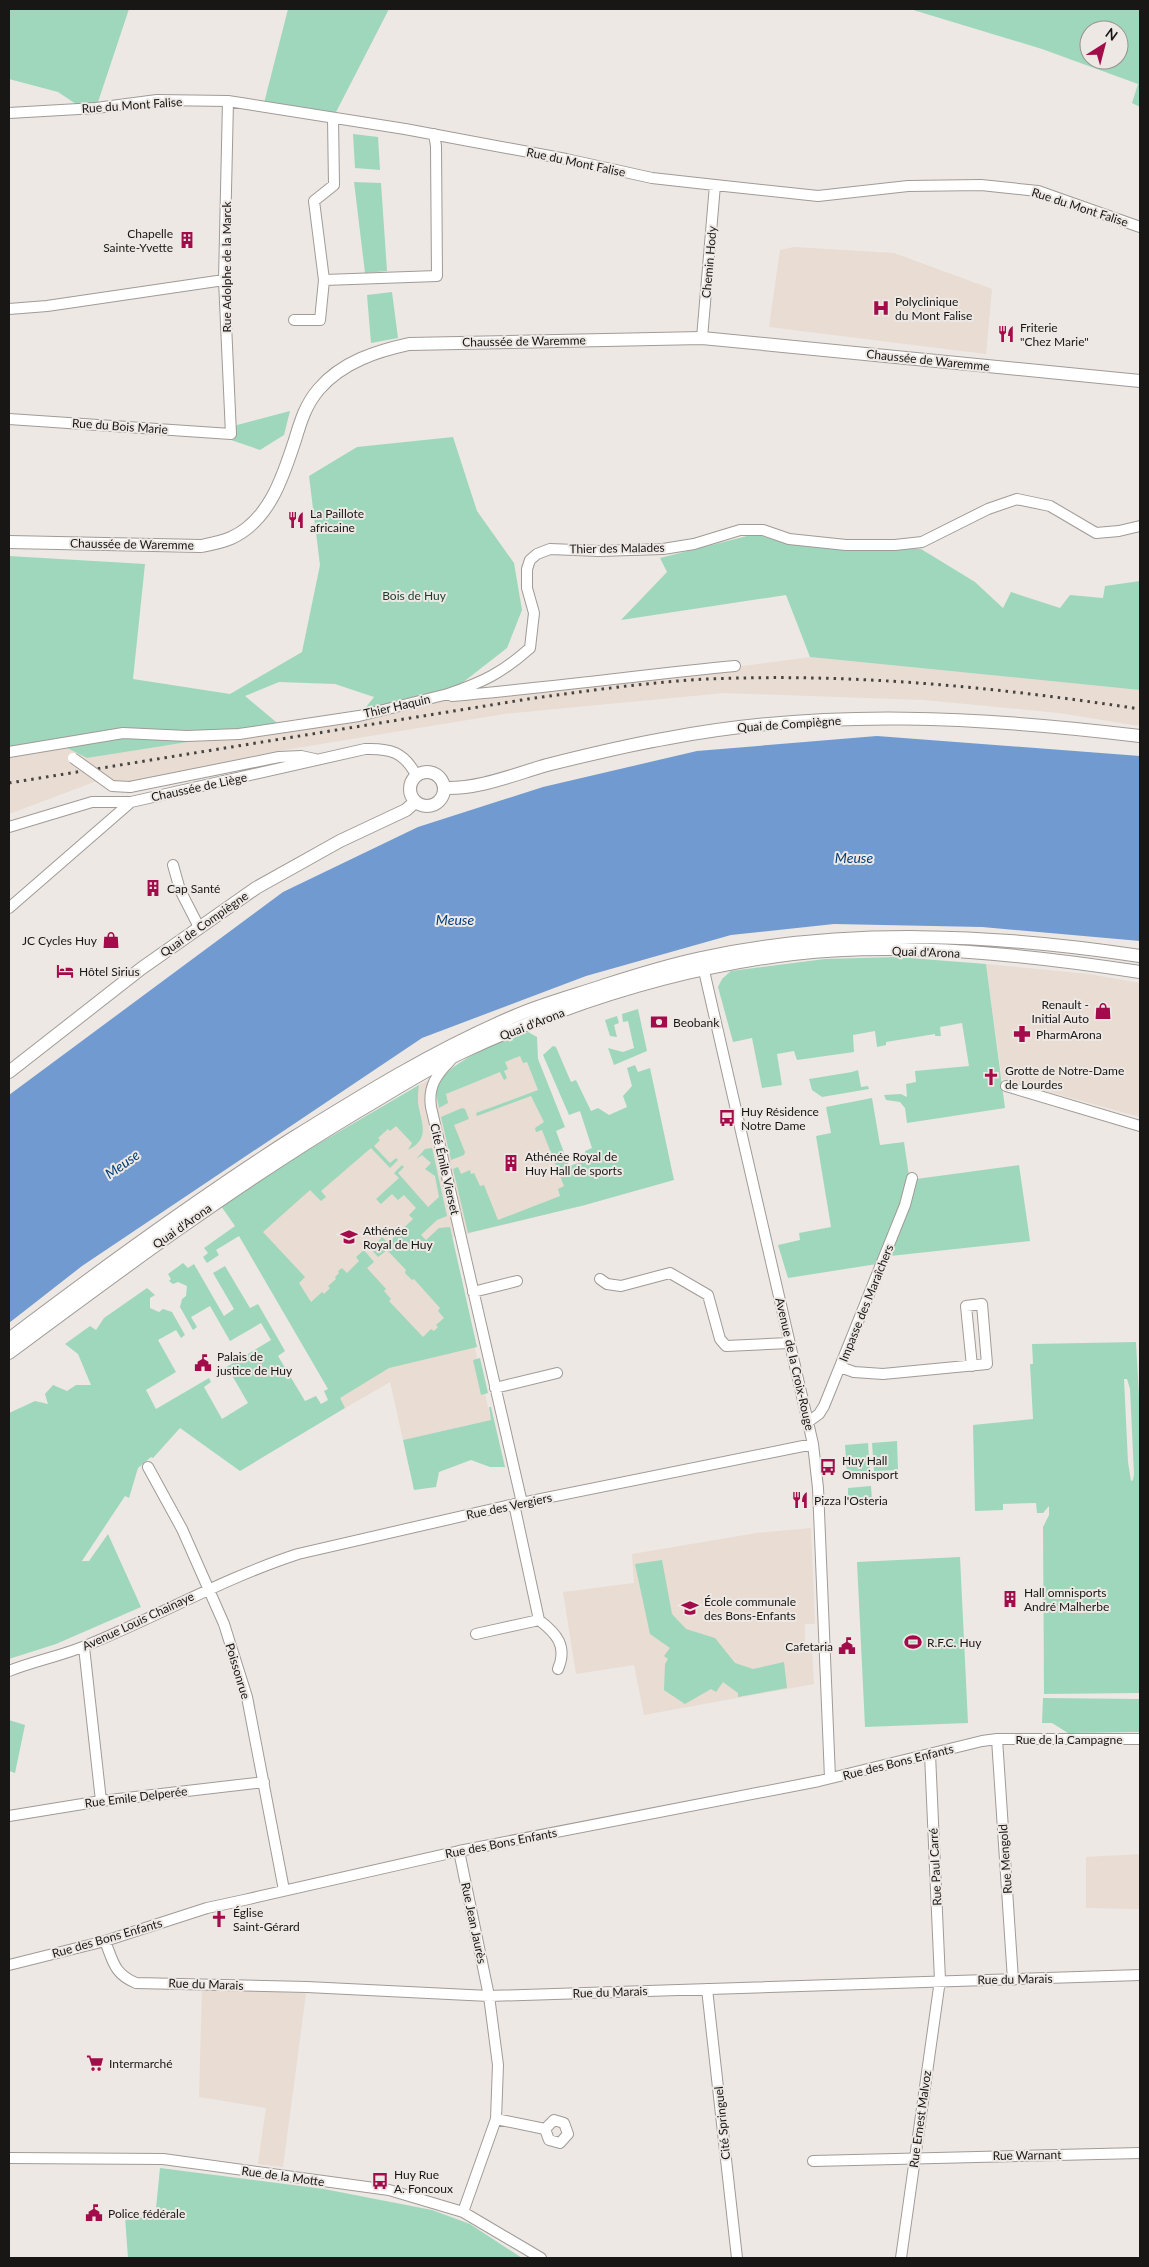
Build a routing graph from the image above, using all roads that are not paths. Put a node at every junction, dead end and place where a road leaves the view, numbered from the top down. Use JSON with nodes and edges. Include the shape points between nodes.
{"nodes":[{"id":1,"x":228,"y":101,"type":"junction"},
{"id":2,"x":9,"y":113,"type":"edge"},
{"id":3,"x":334,"y":118,"type":"junction"},
{"id":4,"x":434,"y":134,"type":"junction"},
{"id":5,"x":715,"y":185,"type":"junction"},
{"id":6,"x":1140,"y":227,"type":"edge"},
{"id":7,"x":224,"y":280,"type":"junction"},
{"id":8,"x":324,"y":280,"type":"junction"},
{"id":9,"x":9,"y":308,"type":"edge"},
{"id":10,"x":294,"y":320,"type":"dead end"},
{"id":11,"x":702,"y":338,"type":"junction"},
{"id":12,"x":1140,"y":381,"type":"edge"},
{"id":13,"x":9,"y":419,"type":"edge"},
{"id":14,"x":231,"y":434,"type":"joint"},
{"id":15,"x":1140,"y":526,"type":"edge"},
{"id":16,"x":9,"y":542,"type":"edge"},
{"id":17,"x":735,"y":666,"type":"dead end"},
{"id":18,"x":448,"y":694,"type":"junction"},
{"id":19,"x":1140,"y":736,"type":"edge"},
{"id":20,"x":59,"y":744,"type":"junction"},
{"id":21,"x":9,"y":752,"type":"edge"},
{"id":22,"x":318,"y":759,"type":"junction"},
{"id":23,"x":416,"y":775,"type":"junction"},
{"id":24,"x":444,"y":788,"type":"junction"},
{"id":25,"x":131,"y":802,"type":"junction"},
{"id":26,"x":415,"y":802,"type":"junction"},
{"id":27,"x":9,"y":827,"type":"edge"},
{"id":28,"x":173,"y":865,"type":"dead end"},
{"id":29,"x":9,"y":908,"type":"edge"},
{"id":30,"x":199,"y":927,"type":"junction"},
{"id":31,"x":1140,"y":956,"type":"edge"},
{"id":32,"x":703,"y":963,"type":"junction"},
{"id":33,"x":1140,"y":972,"type":"edge"},
{"id":34,"x":457,"y":1055,"type":"junction"},
{"id":35,"x":9,"y":1072,"type":"edge"},
{"id":36,"x":1006,"y":1086,"type":"dead end"},
{"id":37,"x":1140,"y":1126,"type":"edge"},
{"id":38,"x":912,"y":1178,"type":"dead end"},
{"id":39,"x":600,"y":1279,"type":"dead end"},
{"id":40,"x":516,"y":1281,"type":"dead end"},
{"id":41,"x":473,"y":1292,"type":"junction"},
{"id":42,"x":9,"y":1339,"type":"edge"},
{"id":43,"x":789,"y":1343,"type":"junction"},
{"id":44,"x":9,"y":1353,"type":"edge"},
{"id":45,"x":972,"y":1366,"type":"junction"},
{"id":46,"x":840,"y":1367,"type":"junction"},
{"id":47,"x":557,"y":1373,"type":"dead end"},
{"id":48,"x":495,"y":1388,"type":"junction"},
{"id":49,"x":808,"y":1422,"type":"junction"},
{"id":50,"x":813,"y":1444,"type":"junction"},
{"id":51,"x":148,"y":1467,"type":"dead end"},
{"id":52,"x":518,"y":1504,"type":"junction"},
{"id":53,"x":210,"y":1588,"type":"junction"},
{"id":54,"x":539,"y":1620,"type":"junction"},
{"id":55,"x":476,"y":1634,"type":"dead end"},
{"id":56,"x":84,"y":1647,"type":"junction"},
{"id":57,"x":558,"y":1669,"type":"dead end"},
{"id":58,"x":9,"y":1671,"type":"edge"},
{"id":59,"x":997,"y":1739,"type":"junction"},
{"id":60,"x":1140,"y":1739,"type":"edge"},
{"id":61,"x":930,"y":1754,"type":"junction"},
{"id":62,"x":830,"y":1778,"type":"junction"},
{"id":63,"x":264,"y":1782,"type":"junction"},
{"id":64,"x":101,"y":1801,"type":"junction"},
{"id":65,"x":9,"y":1816,"type":"edge"},
{"id":66,"x":459,"y":1851,"type":"junction"},
{"id":67,"x":284,"y":1890,"type":"junction"},
{"id":68,"x":105,"y":1940,"type":"junction"},
{"id":69,"x":9,"y":1965,"type":"edge"},
{"id":70,"x":1140,"y":1975,"type":"edge"},
{"id":71,"x":940,"y":1980,"type":"junction"},
{"id":72,"x":1013,"y":1980,"type":"junction"},
{"id":73,"x":707,"y":1989,"type":"junction"},
{"id":74,"x":489,"y":1996,"type":"junction"},
{"id":75,"x":496,"y":2119,"type":"junction"},
{"id":76,"x":545,"y":2129,"type":"dead end"},
{"id":77,"x":1140,"y":2153,"type":"edge"},
{"id":78,"x":9,"y":2158,"type":"edge"},
{"id":79,"x":914,"y":2158,"type":"junction"},
{"id":80,"x":813,"y":2161,"type":"dead end"},
{"id":81,"x":463,"y":2212,"type":"junction"},
{"id":82,"x":541,"y":2258,"type":"edge"},
{"id":83,"x":737,"y":2258,"type":"edge"},
{"id":84,"x":901,"y":2258,"type":"edge"}],
"edges":[{"from":1,"to":2,"type":"street","name":"Rue du Mont Falise","via":[[157,100],[96,108]]},
{"from":1,"to":3,"type":"street","name":"Rue du Mont Falise"},
{"from":1,"to":7,"type":"street","name":"Rue Adolphe de la Marck"},
{"from":3,"to":4,"type":"street","name":"Rue du Mont Falise"},
{"from":3,"to":8,"type":"street","via":[[334,185],[314,201]]},
{"from":4,"to":5,"type":"street","name":"Rue du Mont Falise","via":[[652,178]]},
{"from":4,"to":8,"type":"street","via":[[437,276]]},
{"from":5,"to":6,"type":"street","name":"Rue du Mont Falise","via":[[818,196],[908,186],[981,184],[1038,191]]},
{"from":5,"to":11,"type":"street","name":"Chemin Hody"},
{"from":7,"to":9,"type":"street","via":[[47,306]]},
{"from":7,"to":14,"type":"street","name":"Rue Adolphe de la Marck"},
{"from":8,"to":10,"type":"street","via":[[320,320]]},
{"from":11,"to":12,"type":"main road","name":"Chaussée de Waremme"},
{"from":11,"to":16,"type":"main road","name":"Chaussée de Waremme","via":[[434,343],[385,349],[351,363],[320,388],[303,413],[281,477],[266,507],[257,519],[230,538],[201,546]]},
{"from":13,"to":14,"type":"street","name":"Rue du Bois Marie"},
{"from":15,"to":18,"type":"street","name":"Thier des Malades","via":[[1119,532],[1096,533],[1050,506],[1017,499],[988,509],[922,542],[895,545],[789,539],[763,530],[740,530],[694,544],[663,549],[550,549],[530,560],[527,569],[527,588],[534,613],[530,648],[508,668],[482,682]]},
{"from":17,"to":18,"type":"street","name":"Thier Haquin","via":[[505,692]]},
{"from":18,"to":20,"type":"street","name":"Thier Haquin","via":[[358,716],[239,734],[123,733]]},
{"from":19,"to":24,"type":"main road","name":"Quai de Compiègne","via":[[1047,725],[918,718],[783,722],[669,738],[548,765],[481,785]]},
{"from":20,"to":21,"type":"street","name":"Thier Haquin"},
{"from":20,"to":22,"type":"street","bridge":true,"via":[[112,786],[130,787],[279,757]]},
{"from":22,"to":23,"type":"street","name":"Chaussée de Liège","via":[[385,748],[404,759]]},
{"from":22,"to":25,"type":"street","name":"Chaussée de Liège"},
{"from":23,"to":24,"type":"main road","via":[[430,772],[442,780]]},
{"from":23,"to":26,"type":"main road","via":[[410,789]]},
{"from":24,"to":26,"type":"main road","via":[[443,796],[430,806]]},
{"from":25,"to":27,"type":"street","via":[[92,802]]},
{"from":25,"to":29,"type":"street","name":"Chaussée de Liège"},
{"from":26,"to":30,"type":"main road","name":"Quai de Compiègne","via":[[406,810],[301,861]]},
{"from":28,"to":30,"type":"street","via":[[180,890]]},
{"from":30,"to":35,"type":"main road","name":"Quai de Compiègne"},
{"from":31,"to":32,"type":"main road","name":"Quai d'Arona","via":[[1024,942],[928,937],[854,938],[760,947]]},
{"from":32,"to":33,"type":"main road","name":"Quai d'Arona","via":[[861,949],[989,955]]},
{"from":32,"to":34,"type":"main road","name":"Quai d'Arona","via":[[534,1022]]},
{"from":32,"to":42,"type":"main road","name":"Quai d'Arona","via":[[624,979],[530,1010],[452,1045],[402,1072],[236,1174]]},
{"from":32,"to":43,"type":"street","name":"Avenue de la Croix-Rouge"},
{"from":34,"to":41,"type":"street","name":"Cité Émile Vierset","via":[[432,1083],[429,1095]]},
{"from":34,"to":44,"type":"main road","name":"Quai d'Arona","via":[[315,1137],[242,1184]]},
{"from":36,"to":37,"type":"street"},
{"from":38,"to":46,"type":"street","name":"Impasse des Maraîchers","via":[[905,1205]]},
{"from":39,"to":43,"type":"street","via":[[607,1284],[621,1286],[666,1274],[674,1275],[708,1295],[720,1339],[726,1346]]},
{"from":40,"to":41,"type":"street"},
{"from":41,"to":48,"type":"street","name":"Cité Émile Vierset"},
{"from":43,"to":49,"type":"street","name":"Avenue de la Croix-Rouge"},
{"from":45,"to":45,"type":"street","via":[[966,1306],[982,1304],[987,1364]]},
{"from":45,"to":46,"type":"street","via":[[883,1374],[854,1372]]},
{"from":46,"to":49,"type":"street","name":"Impasse des Maraîchers","via":[[824,1406]]},
{"from":47,"to":48,"type":"street"},
{"from":48,"to":52,"type":"street","name":"Cité Émile Vierset"},
{"from":49,"to":50,"type":"street","name":"Avenue de la Croix-Rouge"},
{"from":50,"to":52,"type":"street","name":"Rue des Vergiers"},
{"from":50,"to":62,"type":"street","name":"Avenue de la Croix-Rouge","via":[[820,1526]]},
{"from":51,"to":53,"type":"street","name":"Poissonrue"},
{"from":52,"to":53,"type":"street","name":"Rue des Vergiers","via":[[298,1554]]},
{"from":52,"to":54,"type":"street","name":"Cité Émile Vierset"},
{"from":53,"to":56,"type":"street","name":"Avenue Louis Chainaye"},
{"from":53,"to":63,"type":"street","name":"Poissonrue","via":[[247,1697]]},
{"from":54,"to":55,"type":"street"},
{"from":54,"to":57,"type":"street","via":[[558,1638],[562,1658]]},
{"from":56,"to":58,"type":"street","name":"Avenue Louis Chainaye"},
{"from":56,"to":64,"type":"street"},
{"from":59,"to":60,"type":"street","name":"Rue de la Campagne"},
{"from":59,"to":61,"type":"street","name":"Rue des Bons Enfants"},
{"from":59,"to":72,"type":"street","name":"Rue Mengold"},
{"from":61,"to":62,"type":"street","name":"Rue des Bons Enfants"},
{"from":61,"to":71,"type":"street","name":"Rue Paul Carré"},
{"from":62,"to":66,"type":"street","name":"Rue des Bons Enfants"},
{"from":63,"to":64,"type":"street","name":"Rue Emile Delperée"},
{"from":63,"to":67,"type":"street","name":"Poissonrue"},
{"from":64,"to":65,"type":"street","name":"Rue Emile Delperée"},
{"from":66,"to":67,"type":"street","name":"Rue des Bons Enfants"},
{"from":66,"to":74,"type":"street","name":"Rue Jean Jaurès"},
{"from":67,"to":68,"type":"street","name":"Rue des Bons Enfants","via":[[206,1908]]},
{"from":68,"to":69,"type":"street","name":"Rue des Bons Enfants"},
{"from":68,"to":74,"type":"street","name":"Rue du Marais","via":[[123,1978],[136,1983]]},
{"from":70,"to":72,"type":"street","name":"Rue du Marais"},
{"from":71,"to":72,"type":"street","name":"Rue du Marais"},
{"from":71,"to":73,"type":"street","name":"Rue du Marais"},
{"from":71,"to":79,"type":"street","name":"Rue Ernest Malvoz"},
{"from":73,"to":74,"type":"street","name":"Rue du Marais"},
{"from":73,"to":83,"type":"street","name":"Cité Springuel"},
{"from":74,"to":75,"type":"street","name":"Rue Jean Jaurès","via":[[498,2065]]},
{"from":75,"to":76,"type":"street"},
{"from":75,"to":81,"type":"street","name":"Rue Jean Jaurès"},
{"from":77,"to":79,"type":"street","name":"Rue Warnant"},
{"from":78,"to":81,"type":"street","name":"Rue de la Motte","via":[[164,2159],[390,2190]]},
{"from":79,"to":80,"type":"street","name":"Rue Warnant"},
{"from":79,"to":84,"type":"street","name":"Rue Ernest Malvoz"},
{"from":81,"to":82,"type":"street","name":"Rue de la Motte"}]}
